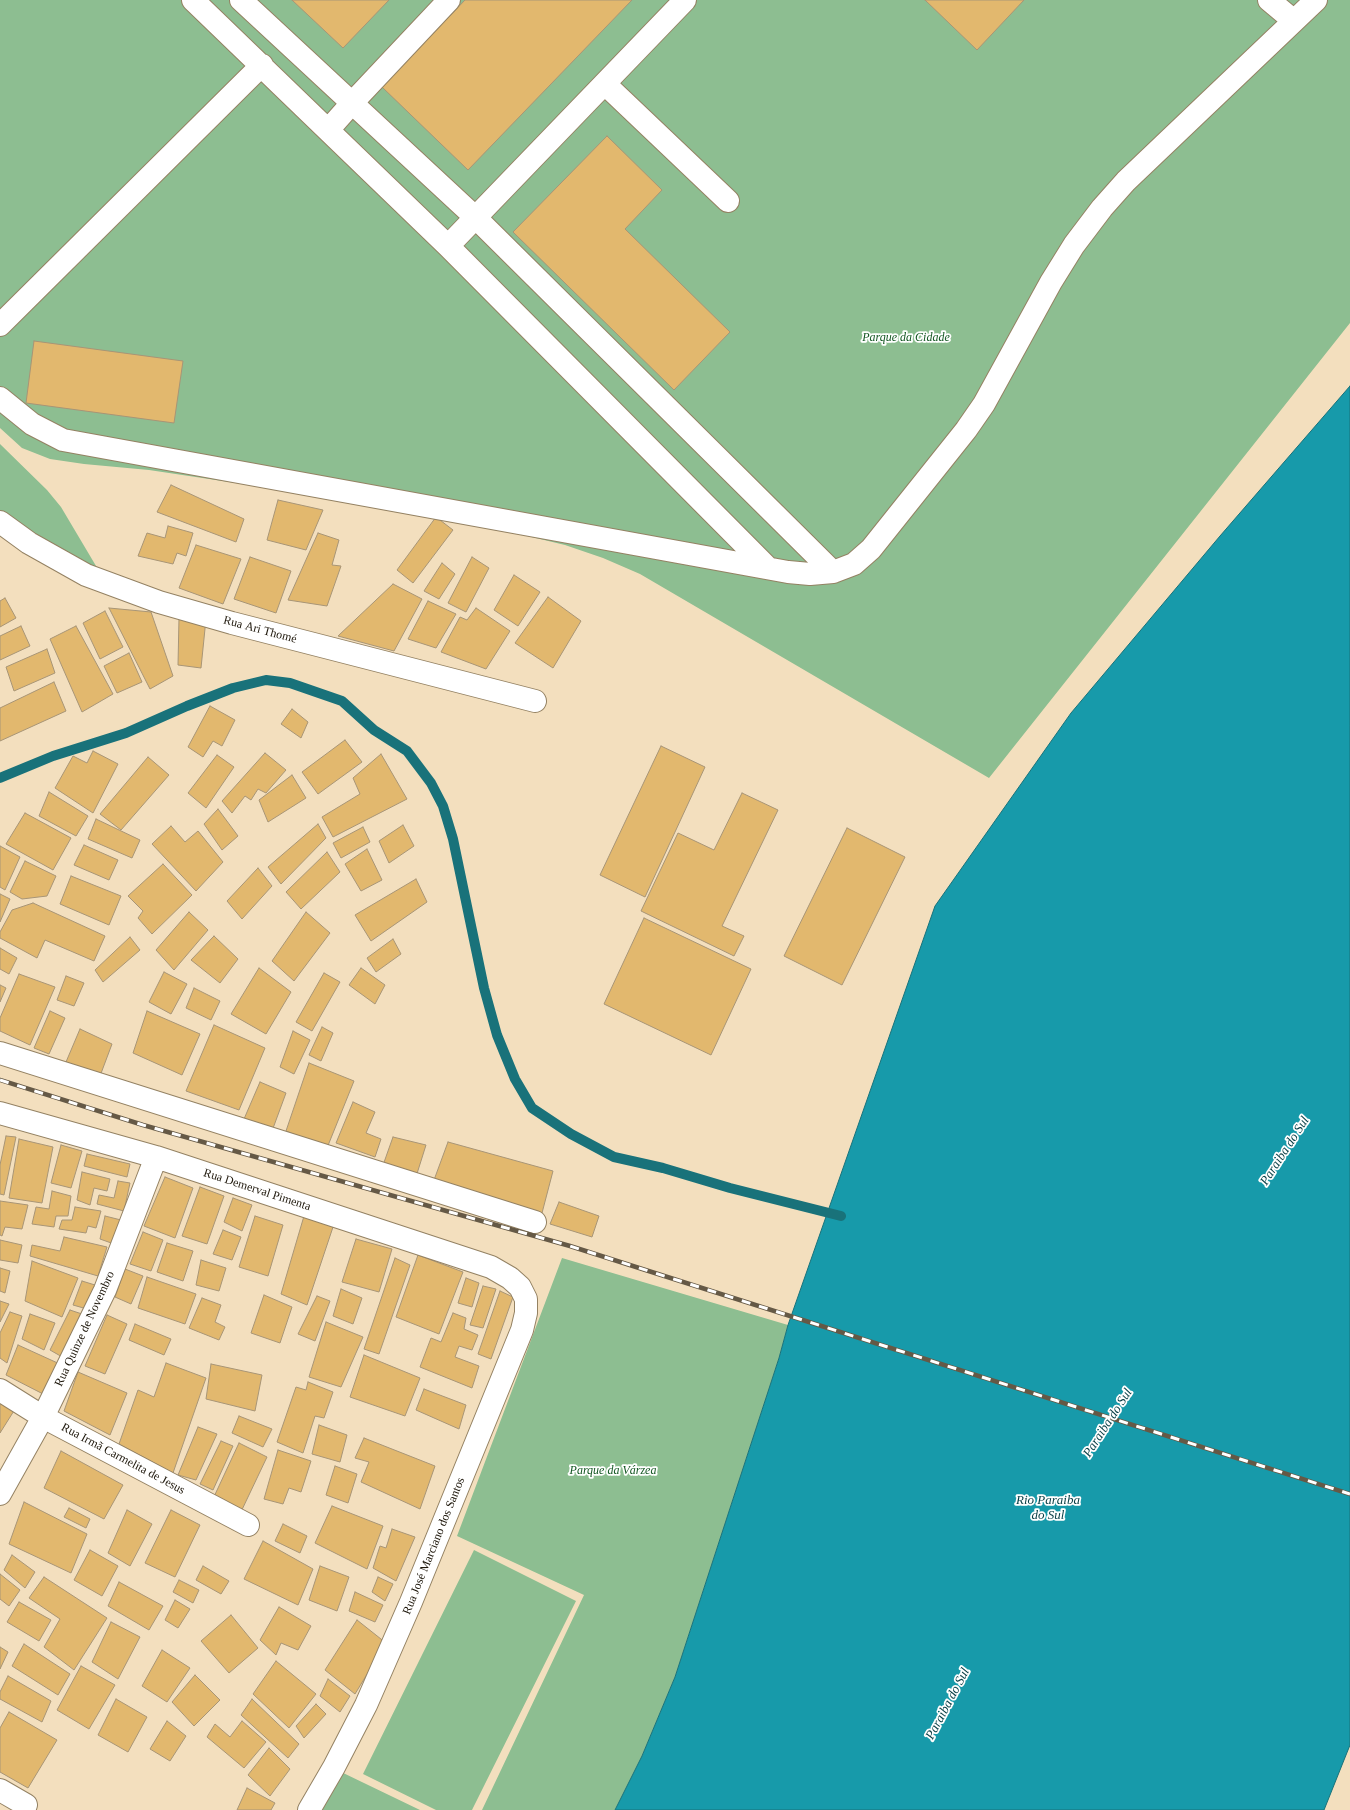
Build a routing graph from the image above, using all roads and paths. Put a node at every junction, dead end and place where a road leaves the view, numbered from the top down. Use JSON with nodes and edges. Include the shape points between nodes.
{"nodes":[{"id":1,"x":194,"y":0,"type":"edge"},
{"id":2,"x":241,"y":0,"type":"edge"},
{"id":3,"x":449,"y":0,"type":"edge"},
{"id":4,"x":685,"y":0,"type":"edge"},
{"id":5,"x":1269,"y":0,"type":"edge"},
{"id":6,"x":1316,"y":0,"type":"edge"},
{"id":7,"x":1294,"y":21,"type":"junction"},
{"id":8,"x":262,"y":65,"type":"junction"},
{"id":9,"x":605,"y":84,"type":"junction"},
{"id":10,"x":352,"y":103,"type":"junction"},
{"id":11,"x":329,"y":129,"type":"junction"},
{"id":12,"x":728,"y":201,"type":"dead end"},
{"id":13,"x":476,"y":218,"type":"junction"},
{"id":14,"x":448,"y":246,"type":"junction"},
{"id":15,"x":0,"y":325,"type":"edge"},
{"id":16,"x":0,"y":398,"type":"edge"},
{"id":17,"x":0,"y":522,"type":"edge"},
{"id":18,"x":768,"y":568,"type":"junction"},
{"id":19,"x":833,"y":572,"type":"junction"},
{"id":20,"x":535,"y":701,"type":"dead end"},
{"id":21,"x":0,"y":1053,"type":"edge"},
{"id":22,"x":0,"y":1113,"type":"edge"},
{"id":23,"x":156,"y":1157,"type":"junction"},
{"id":24,"x":535,"y":1222,"type":"dead end"},
{"id":25,"x":510,"y":1278,"type":"joint"},
{"id":26,"x":0,"y":1390,"type":"edge"},
{"id":27,"x":43,"y":1417,"type":"junction"},
{"id":28,"x":0,"y":1494,"type":"edge"},
{"id":29,"x":248,"y":1525,"type":"dead end"},
{"id":30,"x":0,"y":1790,"type":"edge"},
{"id":31,"x":26,"y":1805,"type":"dead end"},
{"id":32,"x":309,"y":1810,"type":"edge"}],
"edges":[{"from":1,"to":8,"type":"street"},
{"from":2,"to":10,"type":"street"},
{"from":3,"to":10,"type":"street"},
{"from":4,"to":9,"type":"street"},
{"from":5,"to":7,"type":"street"},
{"from":6,"to":7,"type":"street"},
{"from":7,"to":19,"type":"street","via":[[1126,181],[1102,208],[1074,245],[1051,282],[984,404],[966,430],[872,549],[854,564]]},
{"from":8,"to":11,"type":"street"},
{"from":8,"to":15,"type":"street"},
{"from":9,"to":12,"type":"street"},
{"from":9,"to":13,"type":"street"},
{"from":10,"to":11,"type":"street"},
{"from":10,"to":13,"type":"street"},
{"from":11,"to":14,"type":"street"},
{"from":13,"to":14,"type":"street"},
{"from":13,"to":19,"type":"street"},
{"from":14,"to":18,"type":"street"},
{"from":16,"to":18,"type":"street","via":[[32,424],[63,440]]},
{"from":17,"to":20,"type":"street","name":"Rua Ari Thomé","via":[[29,543],[86,575],[159,602]]},
{"from":18,"to":19,"type":"street","via":[[810,574]]},
{"from":21,"to":24,"type":"street"},
{"from":22,"to":23,"type":"street","name":"Rua Demerval Pimenta"},
{"from":23,"to":25,"type":"street","name":"Rua Demerval Pimenta","via":[[491,1267]]},
{"from":23,"to":27,"type":"street","name":"Rua Quinze de Novembro","via":[[105,1290]]},
{"from":25,"to":32,"type":"street","name":"Rua José Marciano dos Santos","via":[[520,1287],[526,1299],[522,1330],[366,1705]]},
{"from":26,"to":27,"type":"street","name":"Rua Irmã Carmelita de Jesus"},
{"from":27,"to":28,"type":"street","name":"Rua Quinze de Novembro"},
{"from":27,"to":29,"type":"street","name":"Rua Irmã Carmelita de Jesus"},
{"from":30,"to":31,"type":"street"}]}
